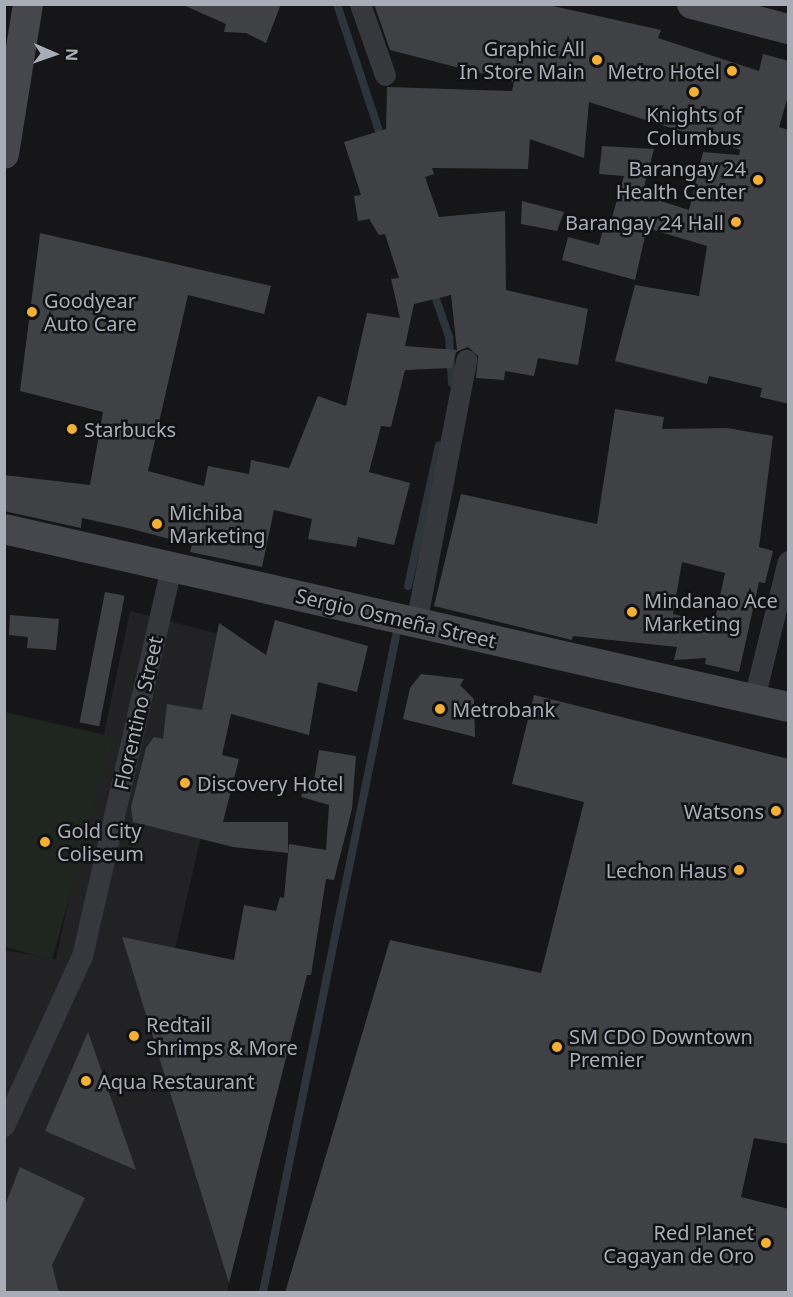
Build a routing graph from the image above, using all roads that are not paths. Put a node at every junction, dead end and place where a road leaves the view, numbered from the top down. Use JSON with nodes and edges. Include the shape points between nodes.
{"nodes":[{"id":1,"x":28,"y":4,"type":"edge"},
{"id":2,"x":360,"y":4,"type":"edge"},
{"id":3,"x":692,"y":4,"type":"edge"},
{"id":4,"x":789,"y":29,"type":"edge"},
{"id":5,"x":385,"y":75,"type":"dead end"},
{"id":6,"x":4,"y":154,"type":"edge"},
{"id":7,"x":465,"y":360,"type":"dead end"},
{"id":8,"x":4,"y":530,"type":"edge"},
{"id":9,"x":789,"y":561,"type":"edge"},
{"id":10,"x":171,"y":567,"type":"junction"},
{"id":11,"x":416,"y":623,"type":"junction"},
{"id":12,"x":754,"y":698,"type":"junction"},
{"id":13,"x":789,"y":707,"type":"edge"},
{"id":14,"x":4,"y":1126,"type":"edge"}],
"edges":[{"from":1,"to":6,"type":"main road"},
{"from":2,"to":5,"type":"street"},
{"from":3,"to":4,"type":"main road"},
{"from":7,"to":11,"type":"street"},
{"from":8,"to":10,"type":"main road","name":"Sergio Osmeña Street"},
{"from":9,"to":12,"type":"street"},
{"from":10,"to":11,"type":"main road","name":"Sergio Osmeña Street"},
{"from":10,"to":14,"type":"street","name":"Florentino Street","via":[[82,956]]},
{"from":11,"to":12,"type":"main road","name":"Sergio Osmeña Street"},
{"from":12,"to":13,"type":"main road","name":"Sergio Osmeña Street"}]}
